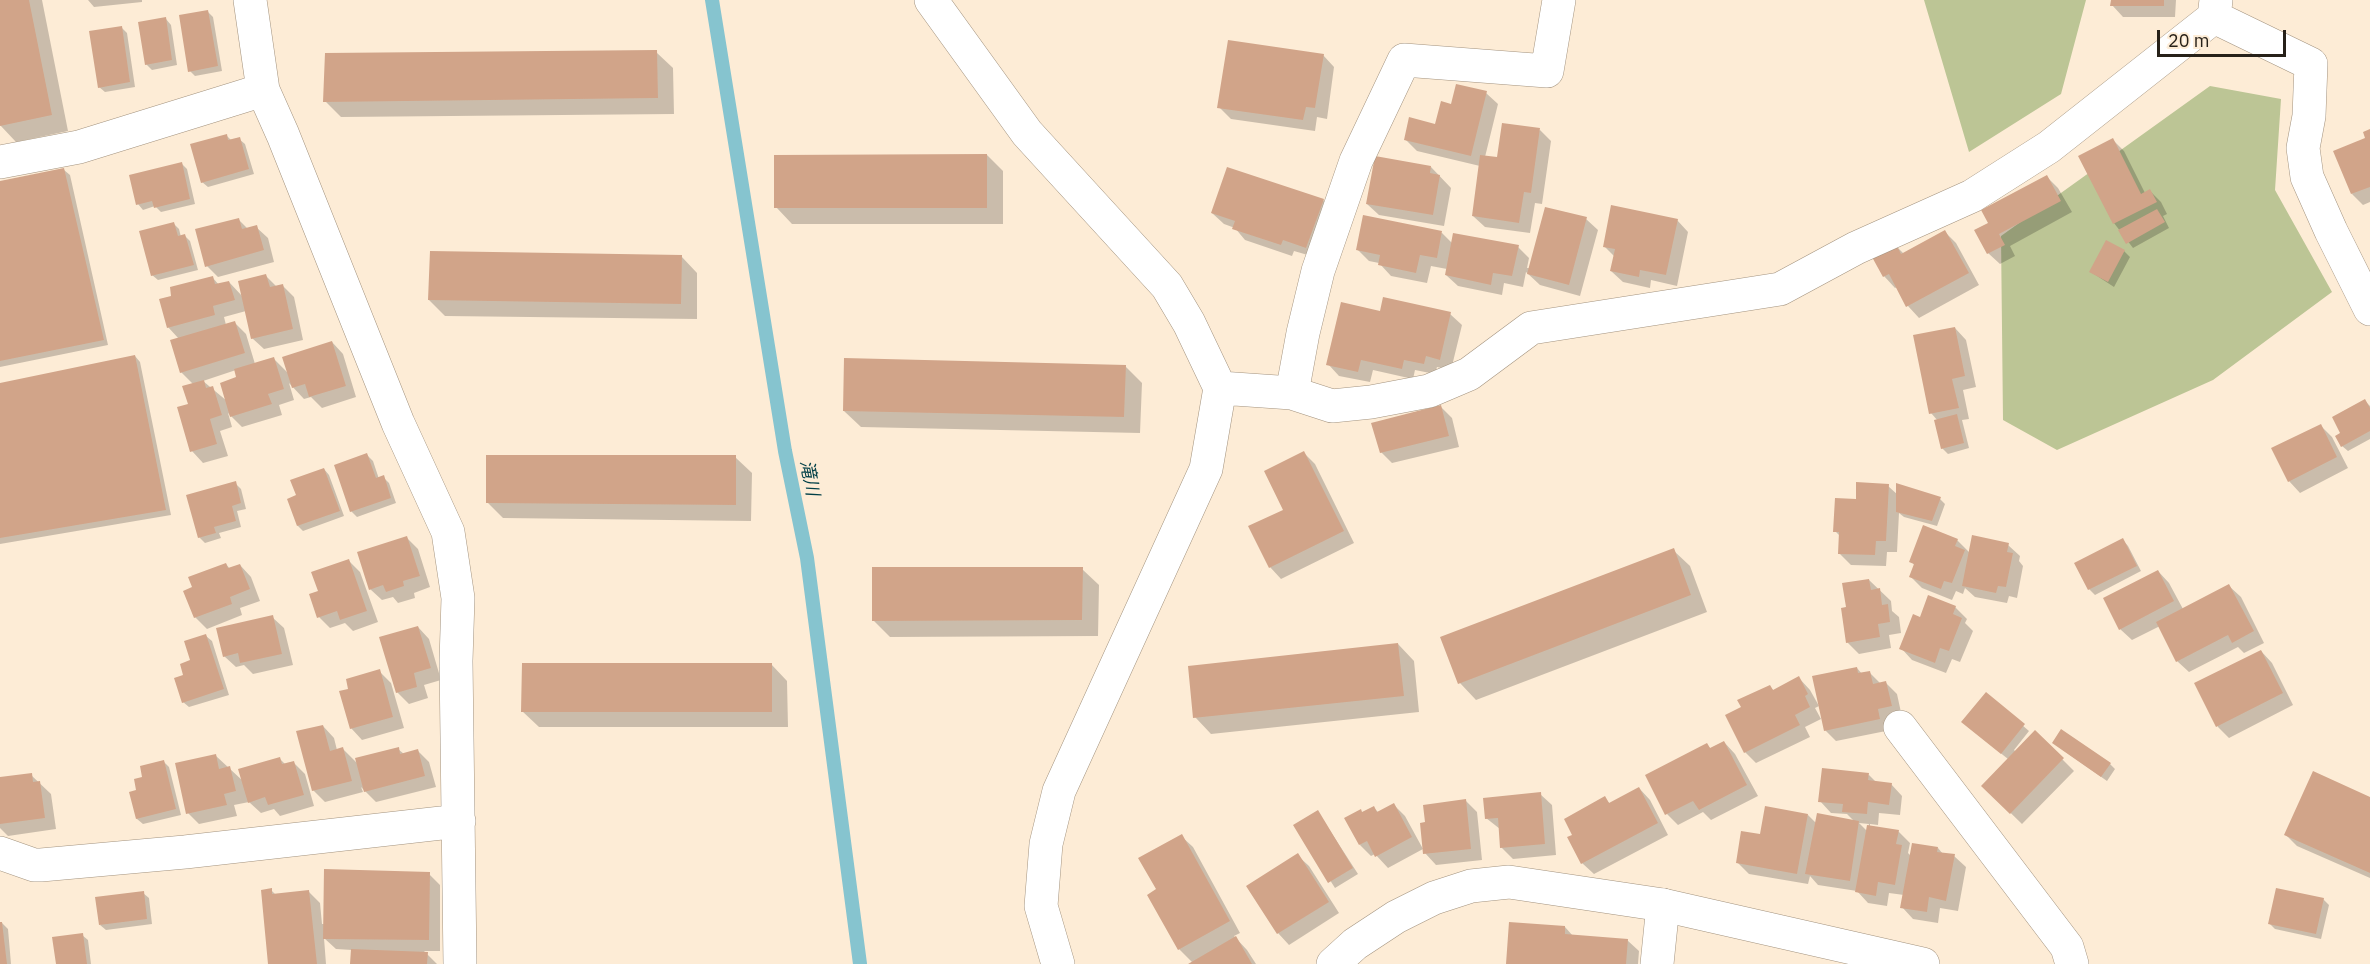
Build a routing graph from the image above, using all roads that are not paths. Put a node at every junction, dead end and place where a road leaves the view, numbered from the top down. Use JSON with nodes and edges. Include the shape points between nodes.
{"nodes":[{"id":1,"x":250,"y":0,"type":"edge"},
{"id":2,"x":931,"y":0,"type":"edge"},
{"id":3,"x":1559,"y":0,"type":"edge"},
{"id":4,"x":2215,"y":9,"type":"edge"},
{"id":5,"x":262,"y":90,"type":"junction"},
{"id":6,"x":0,"y":162,"type":"edge"},
{"id":7,"x":2370,"y":309,"type":"edge"},
{"id":8,"x":1220,"y":388,"type":"junction"},
{"id":9,"x":1292,"y":393,"type":"junction"},
{"id":10,"x":1900,"y":727,"type":"dead end"},
{"id":11,"x":459,"y":821,"type":"junction"},
{"id":12,"x":0,"y":853,"type":"edge"},
{"id":13,"x":1663,"y":905,"type":"junction"},
{"id":14,"x":460,"y":964,"type":"edge"},
{"id":15,"x":1058,"y":964,"type":"edge"},
{"id":16,"x":1333,"y":964,"type":"edge"},
{"id":17,"x":1656,"y":964,"type":"edge"},
{"id":18,"x":1923,"y":964,"type":"edge"},
{"id":19,"x":2072,"y":964,"type":"edge"}],
"edges":[{"from":1,"to":5,"type":"street"},
{"from":2,"to":8,"type":"street","via":[[1027,132],[1167,286]]},
{"from":3,"to":9,"type":"street","via":[[1547,70],[1404,60],[1356,161],[1318,271]]},
{"from":4,"to":7,"type":"street","via":[[2311,64],[2303,148],[2307,177]]},
{"from":4,"to":9,"type":"street","via":[[2049,147],[1981,190],[1780,289],[1531,328],[1469,374],[1429,391],[1332,406]]},
{"from":5,"to":6,"type":"street","via":[[79,147]]},
{"from":5,"to":11,"type":"street","via":[[398,423],[448,532],[458,598]]},
{"from":8,"to":9,"type":"street"},
{"from":8,"to":15,"type":"street","via":[[1206,469],[1059,791],[1046,844],[1041,906]]},
{"from":10,"to":19,"type":"street","via":[[2067,947]]},
{"from":11,"to":12,"type":"street","via":[[34,866]]},
{"from":11,"to":14,"type":"street"},
{"from":13,"to":16,"type":"street","via":[[1509,882],[1472,886],[1434,898],[1396,917],[1354,944]]},
{"from":13,"to":17,"type":"street"},
{"from":13,"to":18,"type":"street"}]}
